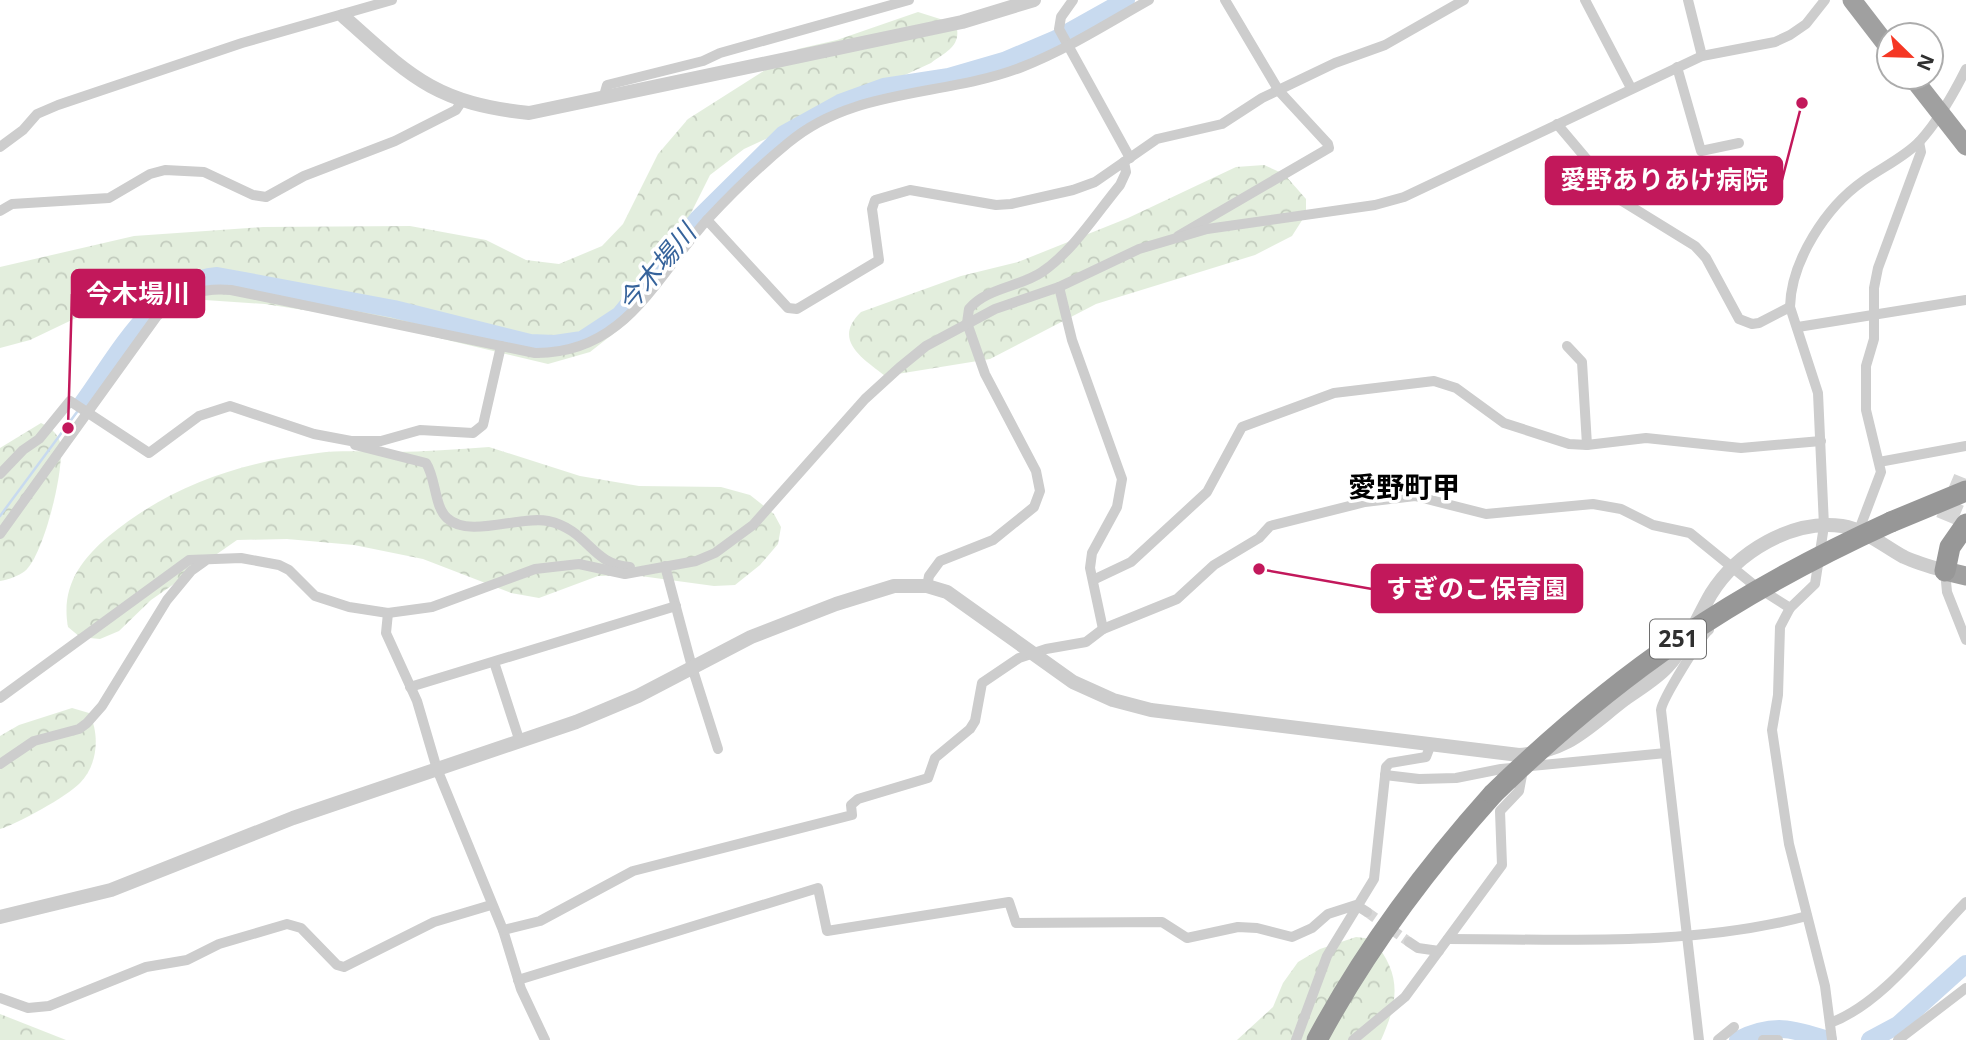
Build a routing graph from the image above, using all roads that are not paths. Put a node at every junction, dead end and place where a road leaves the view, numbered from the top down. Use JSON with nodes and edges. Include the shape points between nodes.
{"nodes":[{"id":1,"x":392,"y":0,"type":"edge"},
{"id":2,"x":909,"y":0,"type":"edge"},
{"id":3,"x":1034,"y":0,"type":"edge"},
{"id":4,"x":1073,"y":0,"type":"edge"},
{"id":5,"x":1149,"y":0,"type":"edge"},
{"id":6,"x":1225,"y":0,"type":"edge"},
{"id":7,"x":1464,"y":0,"type":"edge"},
{"id":8,"x":1585,"y":0,"type":"edge"},
{"id":9,"x":1688,"y":0,"type":"edge"},
{"id":10,"x":1825,"y":0,"type":"edge"},
{"id":11,"x":1852,"y":0,"type":"edge"},
{"id":12,"x":343,"y":16,"type":"junction"},
{"id":13,"x":1875,"y":30,"type":"edge"},
{"id":14,"x":1064,"y":39,"type":"junction"},
{"id":15,"x":1702,"y":56,"type":"junction"},
{"id":16,"x":1677,"y":67,"type":"junction"},
{"id":17,"x":1966,"y":69,"type":"edge"},
{"id":18,"x":1631,"y":88,"type":"junction"},
{"id":19,"x":1279,"y":91,"type":"junction"},
{"id":20,"x":1923,"y":91,"type":"edge"},
{"id":21,"x":603,"y":100,"type":"junction"},
{"id":22,"x":462,"y":101,"type":"junction"},
{"id":23,"x":1940,"y":113,"type":"junction"},
{"id":24,"x":1557,"y":124,"type":"junction"},
{"id":25,"x":1919,"y":142,"type":"junction"},
{"id":26,"x":1739,"y":143,"type":"dead end"},
{"id":27,"x":0,"y":146,"type":"edge"},
{"id":28,"x":1966,"y":146,"type":"edge"},
{"id":29,"x":1127,"y":160,"type":"junction"},
{"id":30,"x":0,"y":211,"type":"edge"},
{"id":31,"x":707,"y":219,"type":"junction"},
{"id":32,"x":1178,"y":239,"type":"junction"},
{"id":33,"x":1059,"y":287,"type":"junction"},
{"id":34,"x":1966,"y":300,"type":"edge"},
{"id":35,"x":1790,"y":307,"type":"junction"},
{"id":36,"x":1874,"y":316,"type":"junction"},
{"id":37,"x":967,"y":323,"type":"junction"},
{"id":38,"x":1798,"y":327,"type":"junction"},
{"id":39,"x":501,"y":346,"type":"junction"},
{"id":40,"x":1567,"y":346,"type":"dead end"},
{"id":41,"x":87,"y":411,"type":"junction"},
{"id":42,"x":351,"y":440,"type":"junction"},
{"id":43,"x":1821,"y":441,"type":"junction"},
{"id":44,"x":1587,"y":445,"type":"junction"},
{"id":45,"x":1966,"y":446,"type":"edge"},
{"id":46,"x":1879,"y":462,"type":"junction"},
{"id":47,"x":0,"y":474,"type":"edge"},
{"id":48,"x":1965,"y":481,"type":"edge"},
{"id":49,"x":1966,"y":500,"type":"edge"},
{"id":50,"x":1891,"y":522,"type":"junction"},
{"id":51,"x":1956,"y":522,"type":"tunnel mouth"},
{"id":52,"x":1824,"y":526,"type":"junction"},
{"id":53,"x":1859,"y":530,"type":"junction"},
{"id":54,"x":0,"y":534,"type":"edge"},
{"id":55,"x":205,"y":561,"type":"junction"},
{"id":56,"x":665,"y":566,"type":"junction"},
{"id":57,"x":1732,"y":567,"type":"junction"},
{"id":58,"x":638,"y":571,"type":"junction"},
{"id":59,"x":1945,"y":571,"type":"junction"},
{"id":60,"x":1966,"y":576,"type":"edge"},
{"id":61,"x":1093,"y":580,"type":"junction"},
{"id":62,"x":1754,"y":585,"type":"junction"},
{"id":63,"x":927,"y":586,"type":"junction"},
{"id":64,"x":676,"y":606,"type":"junction"},
{"id":65,"x":1790,"y":608,"type":"junction"},
{"id":66,"x":388,"y":613,"type":"junction"},
{"id":67,"x":1103,"y":629,"type":"junction"},
{"id":68,"x":1966,"y":640,"type":"edge"},
{"id":69,"x":1031,"y":654,"type":"junction"},
{"id":70,"x":494,"y":662,"type":"junction"},
{"id":71,"x":692,"y":667,"type":"junction"},
{"id":72,"x":410,"y":687,"type":"junction"},
{"id":73,"x":0,"y":698,"type":"edge"},
{"id":74,"x":520,"y":741,"type":"junction"},
{"id":75,"x":1432,"y":744,"type":"junction"},
{"id":76,"x":719,"y":749,"type":"dead end"},
{"id":77,"x":1666,"y":753,"type":"junction"},
{"id":78,"x":0,"y":764,"type":"edge"},
{"id":79,"x":437,"y":769,"type":"junction"},
{"id":80,"x":1523,"y":769,"type":"junction"},
{"id":81,"x":1385,"y":775,"type":"junction"},
{"id":82,"x":1966,"y":902,"type":"edge"},
{"id":83,"x":491,"y":905,"type":"junction"},
{"id":84,"x":1356,"y":905,"type":"junction"},
{"id":85,"x":1367,"y":912,"type":"tunnel mouth"},
{"id":86,"x":1807,"y":916,"type":"junction"},
{"id":87,"x":0,"y":917,"type":"edge"},
{"id":88,"x":503,"y":930,"type":"junction"},
{"id":89,"x":1687,"y":937,"type":"junction"},
{"id":90,"x":1447,"y":939,"type":"junction"},
{"id":91,"x":1409,"y":942,"type":"tunnel mouth"},
{"id":92,"x":1439,"y":951,"type":"junction"},
{"id":93,"x":518,"y":980,"type":"junction"},
{"id":94,"x":1966,"y":988,"type":"edge"},
{"id":95,"x":0,"y":998,"type":"edge"},
{"id":96,"x":1734,"y":1027,"type":"dead end"},
{"id":97,"x":1831,"y":1032,"type":"edge"},
{"id":98,"x":1356,"y":1039,"type":"edge"},
{"id":99,"x":545,"y":1040,"type":"edge"},
{"id":100,"x":1296,"y":1040,"type":"edge"},
{"id":101,"x":1317,"y":1040,"type":"edge"},
{"id":102,"x":1699,"y":1040,"type":"edge"},
{"id":103,"x":1718,"y":1040,"type":"edge"},
{"id":104,"x":1763,"y":1040,"type":"edge"},
{"id":105,"x":1778,"y":1040,"type":"edge"},
{"id":106,"x":1898,"y":1040,"type":"edge"}],
"edges":[{"from":1,"to":12,"type":"street"},
{"from":2,"to":21,"type":"street","via":[[617,82],[604,89]]},
{"from":3,"to":21,"type":"street","via":[[962,22]]},
{"from":4,"to":14,"type":"street","via":[[1059,23]]},
{"from":5,"to":14,"type":"street"},
{"from":6,"to":19,"type":"street"},
{"from":7,"to":19,"type":"street","via":[[1385,45]]},
{"from":8,"to":18,"type":"street"},
{"from":9,"to":15,"type":"street"},
{"from":10,"to":15,"type":"street","via":[[1806,24],[1775,42]]},
{"from":11,"to":13,"type":"highway"},
{"from":12,"to":22,"type":"street","via":[[409,76]]},
{"from":12,"to":27,"type":"street","via":[[242,43],[58,105],[37,114]]},
{"from":14,"to":29,"type":"street"},
{"from":14,"to":31,"type":"street","via":[[1023,67],[966,85],[893,96],[841,111],[789,141]]},
{"from":15,"to":16,"type":"street"},
{"from":16,"to":18,"type":"street"},
{"from":16,"to":26,"type":"street","via":[[1701,151]]},
{"from":17,"to":23,"type":"street"},
{"from":18,"to":24,"type":"street"},
{"from":19,"to":29,"type":"street","via":[[1222,124],[1170,134]]},
{"from":19,"to":32,"type":"street","via":[[1329,148],[1182,231]]},
{"from":20,"to":23,"type":"highway"},
{"from":21,"to":22,"type":"street","via":[[530,113]]},
{"from":22,"to":30,"type":"street","via":[[456,110],[395,141],[304,176],[266,197],[204,172],[165,170],[109,198],[12,204]]},
{"from":23,"to":25,"type":"street"},
{"from":23,"to":28,"type":"highway"},
{"from":24,"to":32,"type":"street","via":[[1404,197],[1207,229]]},
{"from":24,"to":35,"type":"street","via":[[1622,201],[1695,246],[1739,319],[1759,323]]},
{"from":25,"to":35,"type":"street","via":[[1859,183],[1823,223],[1797,269]]},
{"from":25,"to":36,"type":"street","via":[[1921,152],[1878,268]]},
{"from":29,"to":31,"type":"street","via":[[1095,182],[1011,204],[910,190],[875,200],[872,209],[879,260],[797,309],[788,308]]},
{"from":29,"to":37,"type":"street","via":[[1119,185],[1062,255],[1031,278],[974,302]]},
{"from":31,"to":39,"type":"street","via":[[627,318],[589,345],[552,353]]},
{"from":32,"to":33,"type":"street","via":[[1110,261]]},
{"from":33,"to":37,"type":"street"},
{"from":33,"to":61,"type":"street","via":[[1072,340],[1122,479],[1117,507],[1092,553]]},
{"from":34,"to":36,"type":"street"},
{"from":35,"to":38,"type":"street"},
{"from":36,"to":38,"type":"street"},
{"from":36,"to":46,"type":"street","via":[[1874,339],[1866,366],[1866,410]]},
{"from":37,"to":56,"type":"street","via":[[926,346],[865,399],[795,481],[735,541],[696,561]]},
{"from":37,"to":63,"type":"street","via":[[985,374],[1036,471],[1040,491],[1034,507],[993,540],[940,561]]},
{"from":38,"to":43,"type":"street","via":[[1818,393]]},
{"from":39,"to":41,"type":"street","via":[[214,289],[182,297],[157,317]]},
{"from":39,"to":42,"type":"street","via":[[478,431],[420,430],[381,441]]},
{"from":40,"to":44,"type":"street","via":[[1577,354],[1583,370]]},
{"from":41,"to":42,"type":"street","via":[[149,453],[199,416],[230,406],[314,434]]},
{"from":41,"to":47,"type":"street","via":[[70,401],[39,439]]},
{"from":41,"to":54,"type":"street"},
{"from":42,"to":58,"type":"street","via":[[426,463],[443,513],[451,521],[477,526],[546,520],[582,536],[607,562]]},
{"from":43,"to":44,"type":"street","via":[[1741,448],[1646,438]]},
{"from":43,"to":52,"type":"street"},
{"from":44,"to":61,"type":"street","via":[[1560,442],[1504,423],[1448,384],[1434,381],[1334,393],[1242,427],[1207,492],[1131,562]]},
{"from":45,"to":46,"type":"street"},
{"from":46,"to":53,"type":"street","via":[[1881,472]]},
{"from":48,"to":50,"type":"highway","number":"251"},
{"from":49,"to":50,"type":"highway","number":"251"},
{"from":50,"to":101,"type":"highway","number":"251","bridge":true,"via":[[1770,580],[1708,618],[1594,701],[1493,794],[1421,878],[1385,926]]},
{"from":51,"to":59,"type":"highway"},
{"from":52,"to":53,"type":"street"},
{"from":52,"to":57,"type":"street","via":[[1775,538]]},
{"from":52,"to":65,"type":"street","via":[[1815,584]]},
{"from":53,"to":59,"type":"street","via":[[1905,557]]},
{"from":55,"to":66,"type":"street","via":[[241,558],[279,565],[315,596]]},
{"from":55,"to":73,"type":"street","via":[[189,560]]},
{"from":55,"to":78,"type":"street","via":[[167,600],[87,723],[34,741]]},
{"from":56,"to":58,"type":"street"},
{"from":56,"to":64,"type":"street"},
{"from":57,"to":62,"type":"street"},
{"from":57,"to":67,"type":"street","via":[[1690,533],[1653,525],[1620,509],[1593,505],[1486,514],[1415,496],[1364,502],[1270,526],[1259,538],[1214,565],[1177,599]]},
{"from":57,"to":75,"type":"street","via":[[1667,668],[1580,736],[1544,753],[1519,755]]},
{"from":58,"to":66,"type":"street","via":[[618,574],[579,564],[535,569],[432,607]]},
{"from":59,"to":60,"type":"highway"},
{"from":59,"to":68,"type":"street","via":[[1947,592]]},
{"from":61,"to":67,"type":"street"},
{"from":62,"to":65,"type":"street"},
{"from":62,"to":77,"type":"street","via":[[1740,610],[1701,635],[1666,693],[1661,710]]},
{"from":63,"to":69,"type":"street","via":[[963,601]]},
{"from":63,"to":71,"type":"street","via":[[894,586],[836,604],[751,637]]},
{"from":64,"to":70,"type":"street"},
{"from":64,"to":71,"type":"street"},
{"from":65,"to":86,"type":"street","via":[[1780,627],[1772,730],[1789,844]]},
{"from":66,"to":72,"type":"street","via":[[386,633]]},
{"from":67,"to":69,"type":"street","via":[[1086,642]]},
{"from":69,"to":75,"type":"street","via":[[1073,682],[1151,710]]},
{"from":69,"to":88,"type":"street","via":[[982,683],[975,721],[934,758],[928,778],[858,799],[851,805],[852,816],[633,871],[540,921]]},
{"from":70,"to":72,"type":"street"},
{"from":70,"to":74,"type":"street"},
{"from":71,"to":74,"type":"street","via":[[638,696]]},
{"from":71,"to":76,"type":"street"},
{"from":72,"to":79,"type":"street"},
{"from":74,"to":79,"type":"street"},
{"from":75,"to":81,"type":"street","via":[[1426,757],[1390,763]]},
{"from":77,"to":80,"type":"street"},
{"from":77,"to":89,"type":"street"},
{"from":79,"to":83,"type":"street"},
{"from":79,"to":87,"type":"street","via":[[293,818],[140,880]]},
{"from":80,"to":81,"type":"street","via":[[1456,778]]},
{"from":80,"to":90,"type":"street","via":[[1519,791],[1500,811],[1502,865]]},
{"from":81,"to":84,"type":"street","via":[[1374,879]]},
{"from":82,"to":97,"type":"street","via":[[1868,1003]]},
{"from":83,"to":88,"type":"street"},
{"from":83,"to":95,"type":"street","via":[[434,922],[344,967],[301,928],[287,924],[219,944],[187,960],[146,967],[49,1006],[28,1008]]},
{"from":84,"to":85,"type":"street"},
{"from":84,"to":93,"type":"street","via":[[1328,914],[1292,937],[1238,927],[1187,938],[1162,922],[1016,923],[1009,902],[827,931],[818,888]]},
{"from":84,"to":100,"type":"street","via":[[1327,956]]},
{"from":86,"to":89,"type":"street","via":[[1758,929]]},
{"from":86,"to":97,"type":"street"},
{"from":88,"to":93,"type":"street"},
{"from":89,"to":90,"type":"street"},
{"from":89,"to":102,"type":"street"},
{"from":90,"to":92,"type":"street"},
{"from":91,"to":92,"type":"street"},
{"from":92,"to":98,"type":"street","via":[[1405,997]]},
{"from":93,"to":99,"type":"street"},
{"from":94,"to":106,"type":"street"},
{"from":96,"to":103,"type":"street"},
{"from":104,"to":105,"type":"street"}]}
